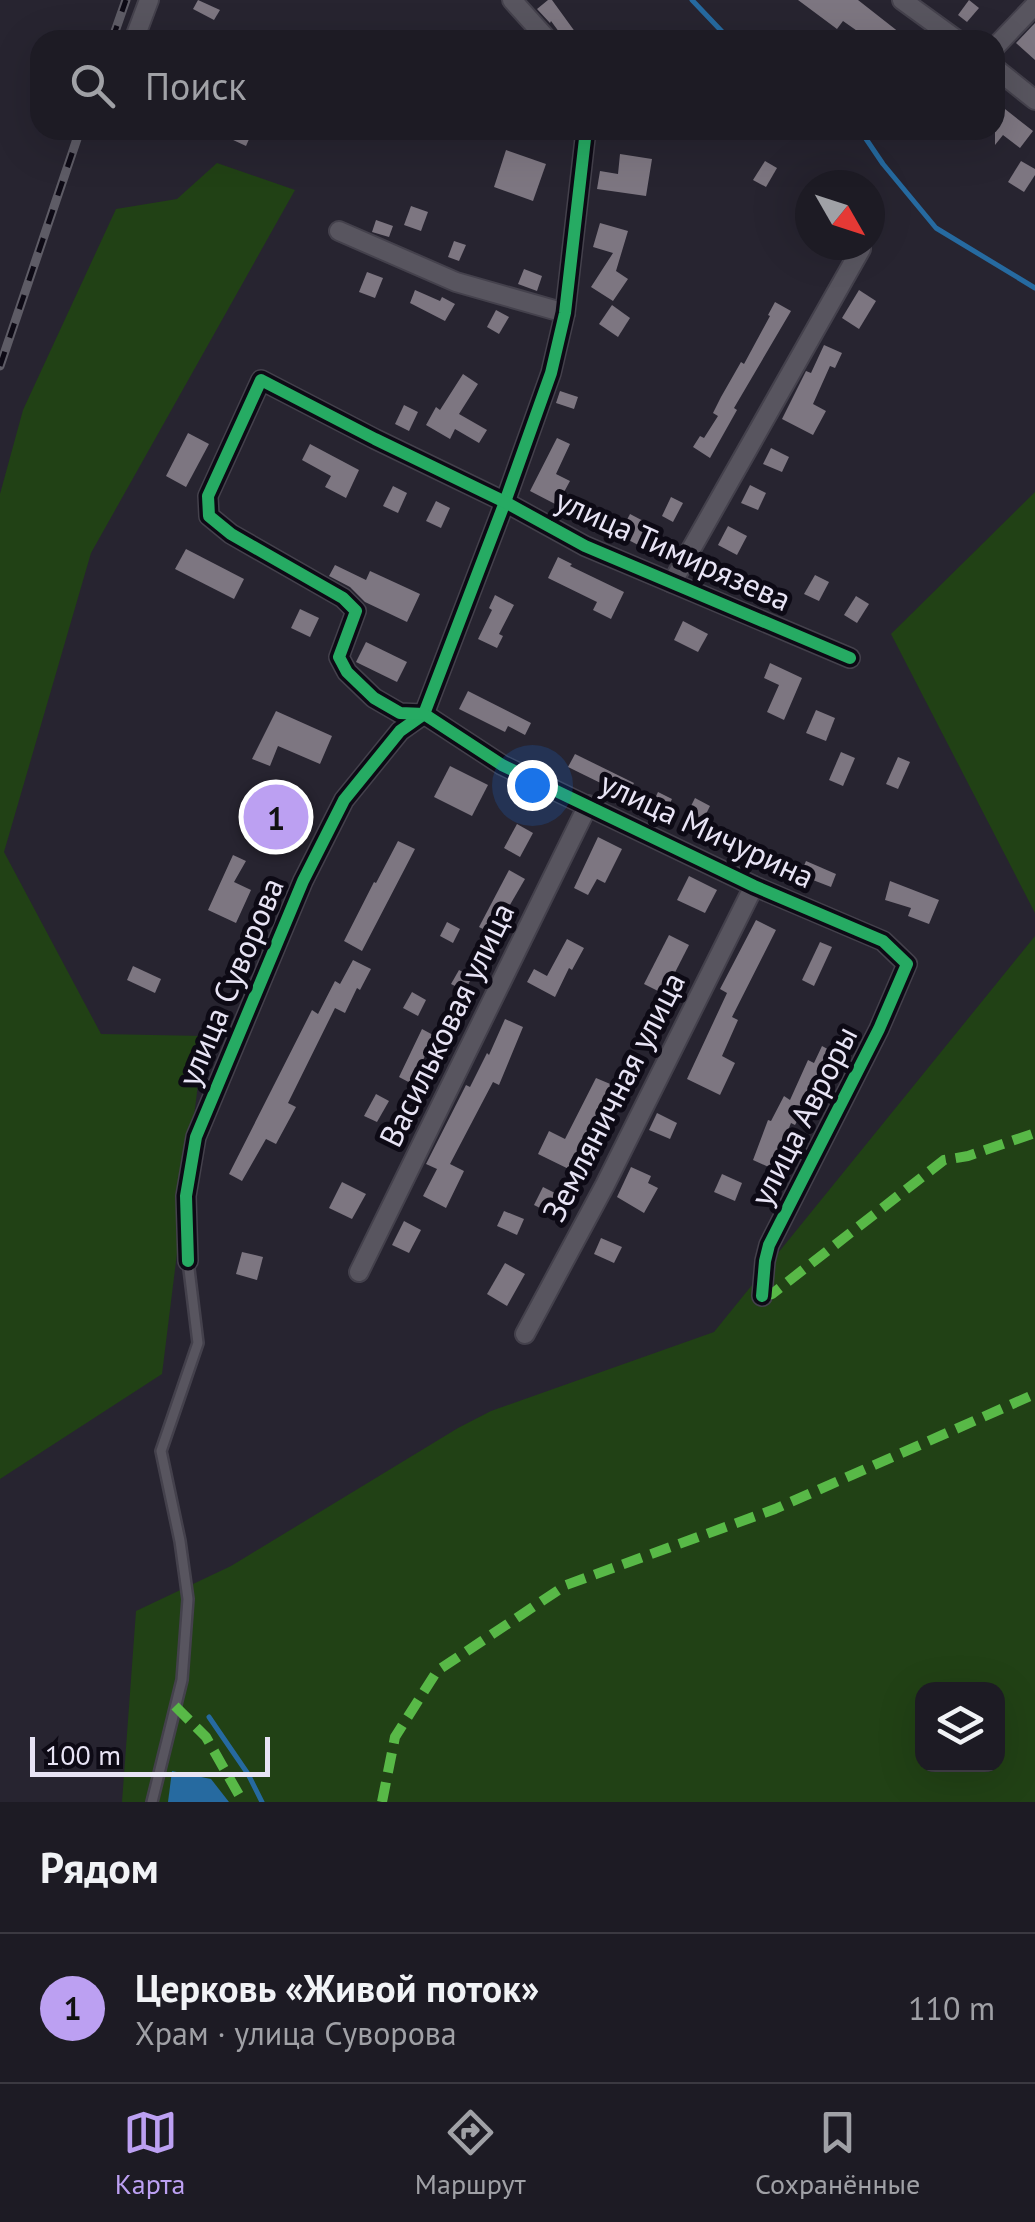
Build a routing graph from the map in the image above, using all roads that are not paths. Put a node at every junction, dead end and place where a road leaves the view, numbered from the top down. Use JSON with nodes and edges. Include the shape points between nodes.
{"nodes":[{"id":1,"x":150,"y":0,"type":"edge"},
{"id":2,"x":512,"y":0,"type":"edge"},
{"id":3,"x":902,"y":0,"type":"edge"},
{"id":4,"x":1035,"y":5,"type":"edge"},
{"id":5,"x":138,"y":30,"type":"edge"},
{"id":6,"x":539,"y":30,"type":"edge"},
{"id":7,"x":943,"y":30,"type":"edge"},
{"id":8,"x":1005,"y":36,"type":"edge"},
{"id":9,"x":1005,"y":76,"type":"edge"},
{"id":10,"x":1035,"y":100,"type":"edge"},
{"id":11,"x":585,"y":140,"type":"edge"},
{"id":12,"x":339,"y":231,"type":"dead end"},
{"id":13,"x":855,"y":260,"type":"edge"},
{"id":14,"x":565,"y":314,"type":"junction"},
{"id":15,"x":261,"y":380,"type":"joint"},
{"id":16,"x":505,"y":502,"type":"junction"},
{"id":17,"x":672,"y":583,"type":"junction"},
{"id":18,"x":850,"y":658,"type":"dead end"},
{"id":19,"x":424,"y":714,"type":"junction"},
{"id":20,"x":588,"y":805,"type":"junction"},
{"id":21,"x":754,"y":886,"type":"junction"},
{"id":22,"x":908,"y":964,"type":"joint"},
{"id":23,"x":188,"y":1261,"type":"joint"},
{"id":24,"x":359,"y":1272,"type":"dead end"},
{"id":25,"x":762,"y":1296,"type":"dead end"},
{"id":26,"x":525,"y":1334,"type":"dead end"},
{"id":27,"x":152,"y":1802,"type":"edge"}],
"edges":[{"from":1,"to":5,"type":"street"},
{"from":2,"to":6,"type":"street"},
{"from":3,"to":7,"type":"street"},
{"from":4,"to":8,"type":"street"},
{"from":9,"to":10,"type":"street"},
{"from":11,"to":14,"type":"street","name":"улица Суворова"},
{"from":12,"to":14,"type":"street","via":[[456,282]]},
{"from":13,"to":17,"type":"street"},
{"from":14,"to":16,"type":"street","name":"улица Суворова"},
{"from":15,"to":16,"type":"street","name":"улица Тимирязева"},
{"from":15,"to":19,"type":"street","name":"улица Мичурина","via":[[208,496],[209,516],[343,598],[356,611],[339,657],[347,672],[400,713]]},
{"from":16,"to":17,"type":"street","name":"улица Тимирязева"},
{"from":16,"to":19,"type":"street","name":"улица Суворова"},
{"from":17,"to":18,"type":"street","name":"улица Тимирязева"},
{"from":19,"to":20,"type":"street","name":"улица Мичурина","via":[[502,764]]},
{"from":19,"to":23,"type":"street","name":"улица Суворова","via":[[400,732],[344,800],[303,881],[196,1137],[186,1196]]},
{"from":20,"to":21,"type":"street","name":"улица Мичурина"},
{"from":20,"to":24,"type":"street","name":"Васильковая улица"},
{"from":21,"to":22,"type":"street","name":"улица Мичурина","via":[[882,941]]},
{"from":21,"to":26,"type":"street","name":"Земляничная улица"},
{"from":22,"to":25,"type":"street","name":"улица Авроры","via":[[769,1244]]},
{"from":23,"to":27,"type":"lane","via":[[198,1343],[162,1451],[188,1598],[182,1680]]}]}
